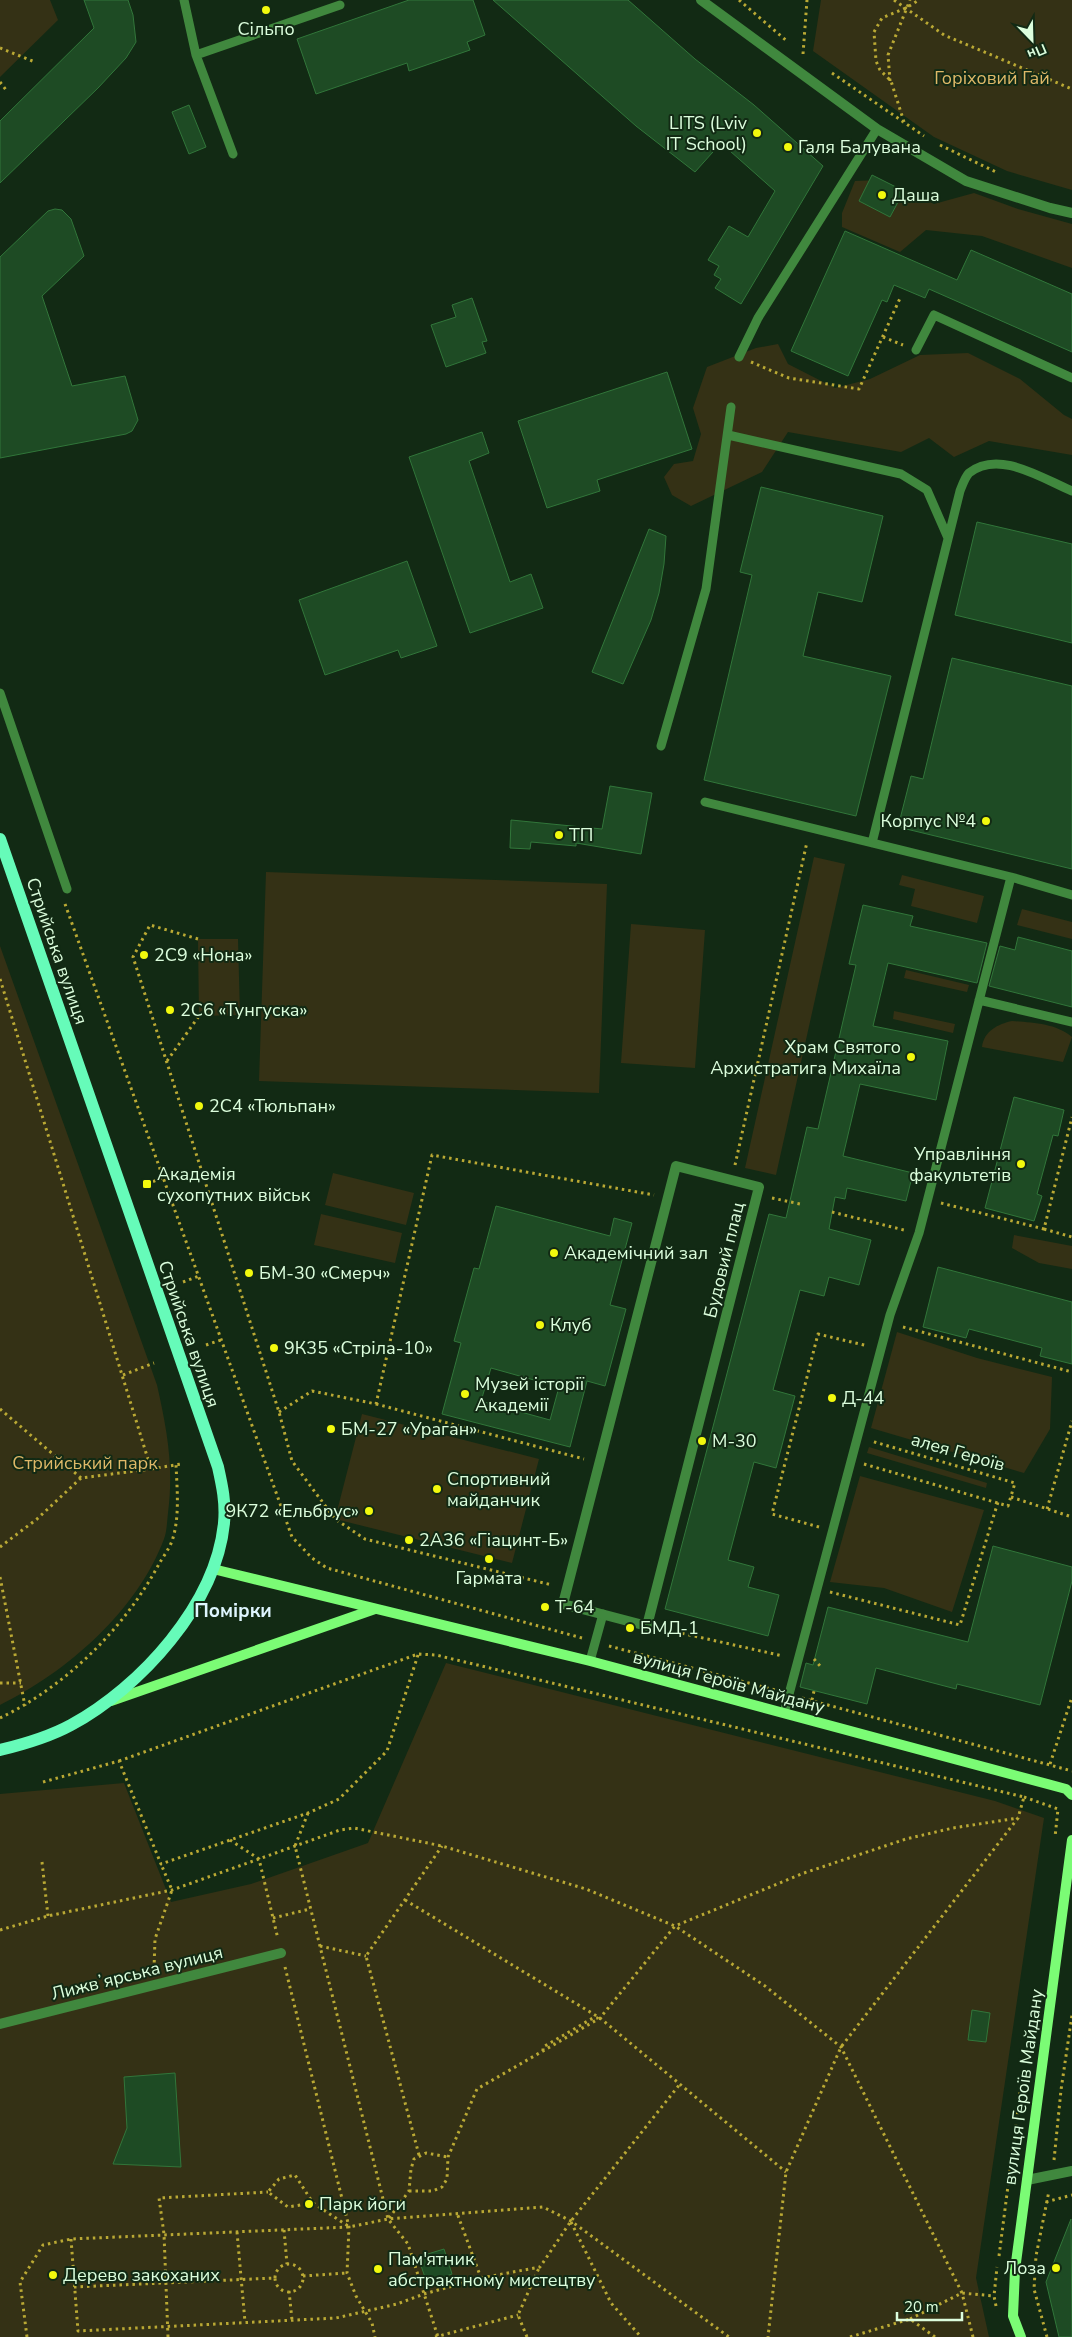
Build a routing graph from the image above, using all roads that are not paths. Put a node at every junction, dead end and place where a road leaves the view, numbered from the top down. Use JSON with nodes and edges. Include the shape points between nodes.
{"nodes":[{"id":1,"x":184,"y":0,"type":"edge"},
{"id":2,"x":701,"y":0,"type":"edge"},
{"id":3,"x":340,"y":5,"type":"dead end"},
{"id":4,"x":196,"y":55,"type":"junction"},
{"id":5,"x":877,"y":129,"type":"junction"},
{"id":6,"x":233,"y":154,"type":"dead end"},
{"id":7,"x":1072,"y":213,"type":"edge"},
{"id":8,"x":916,"y":350,"type":"road end"},
{"id":9,"x":739,"y":357,"type":"road end"},
{"id":10,"x":1072,"y":378,"type":"edge"},
{"id":11,"x":731,"y":407,"type":"dead end"},
{"id":12,"x":728,"y":435,"type":"junction"},
{"id":13,"x":1072,"y":491,"type":"edge"},
{"id":14,"x":948,"y":539,"type":"junction"},
{"id":15,"x":0,"y":693,"type":"edge"},
{"id":16,"x":661,"y":746,"type":"dead end"},
{"id":17,"x":706,"y":802,"type":"dead end"},
{"id":18,"x":0,"y":839,"type":"edge"},
{"id":19,"x":872,"y":843,"type":"junction"},
{"id":20,"x":1011,"y":877,"type":"junction"},
{"id":21,"x":67,"y":889,"type":"dead end"},
{"id":22,"x":1072,"y":895,"type":"edge"},
{"id":23,"x":979,"y":1000,"type":"junction"},
{"id":24,"x":1072,"y":1022,"type":"edge"},
{"id":25,"x":213,"y":1569,"type":"junction"},
{"id":26,"x":375,"y":1609,"type":"junction"},
{"id":27,"x":603,"y":1614,"type":"junction"},
{"id":28,"x":590,"y":1661,"type":"junction"},
{"id":29,"x":108,"y":1702,"type":"junction"},
{"id":30,"x":784,"y":1713,"type":"junction"},
{"id":31,"x":0,"y":1750,"type":"edge"},
{"id":32,"x":1072,"y":1794,"type":"edge"},
{"id":33,"x":1072,"y":1840,"type":"edge"},
{"id":34,"x":282,"y":1953,"type":"road end"},
{"id":35,"x":0,"y":2024,"type":"edge"},
{"id":36,"x":1072,"y":2171,"type":"edge"},
{"id":37,"x":1027,"y":2180,"type":"junction"},
{"id":38,"x":1021,"y":2337,"type":"edge"}],
"edges":[{"from":1,"to":4,"type":"lane"},
{"from":2,"to":5,"type":"street"},
{"from":3,"to":4,"type":"lane"},
{"from":4,"to":6,"type":"lane"},
{"from":5,"to":7,"type":"street","via":[[966,181]]},
{"from":5,"to":9,"type":"lane","via":[[758,318]]},
{"from":8,"to":10,"type":"lane","via":[[934,315]]},
{"from":11,"to":12,"type":"lane"},
{"from":12,"to":14,"type":"lane","via":[[901,474],[927,490]]},
{"from":12,"to":16,"type":"lane","via":[[706,589]]},
{"from":13,"to":14,"type":"lane","via":[[1010,465],[989,463],[968,474],[960,491]]},
{"from":14,"to":19,"type":"lane"},
{"from":15,"to":21,"type":"lane"},
{"from":17,"to":19,"type":"lane"},
{"from":18,"to":25,"type":"main road","name":"Стрийська вулиця","via":[[218,1467],[224,1492],[224,1523]]},
{"from":19,"to":20,"type":"lane"},
{"from":20,"to":22,"type":"lane"},
{"from":20,"to":23,"type":"lane"},
{"from":23,"to":24,"type":"lane"},
{"from":23,"to":30,"type":"lane","via":[[919,1234],[888,1324]]},
{"from":25,"to":26,"type":"main road","name":"вулиця Героїв Майдану"},
{"from":25,"to":29,"type":"main road","name":"Стрийська вулиця","via":[[194,1609],[167,1644]]},
{"from":26,"to":28,"type":"main road","name":"вулиця Героїв Майдану"},
{"from":26,"to":29,"type":"main road"},
{"from":27,"to":27,"type":"street","name":"Будовий плац","via":[[647,1626],[759,1187],[676,1166],[563,1604]]},
{"from":27,"to":28,"type":"lane"},
{"from":28,"to":30,"type":"main road","name":"вулиця Героїв Майдану"},
{"from":29,"to":31,"type":"main road","name":"Стрийська вулиця","via":[[35,1742]]},
{"from":30,"to":32,"type":"main road","name":"вулиця Героїв Майдану","via":[[1066,1789]]},
{"from":33,"to":37,"type":"main road","name":"вулиця Героїв Майдану"},
{"from":34,"to":35,"type":"street","name":"Лижвʼярська вулиця"},
{"from":36,"to":37,"type":"street"},
{"from":37,"to":38,"type":"main road","name":"вулиця Героїв Майдану","via":[[1015,2270],[1013,2316]]}]}
